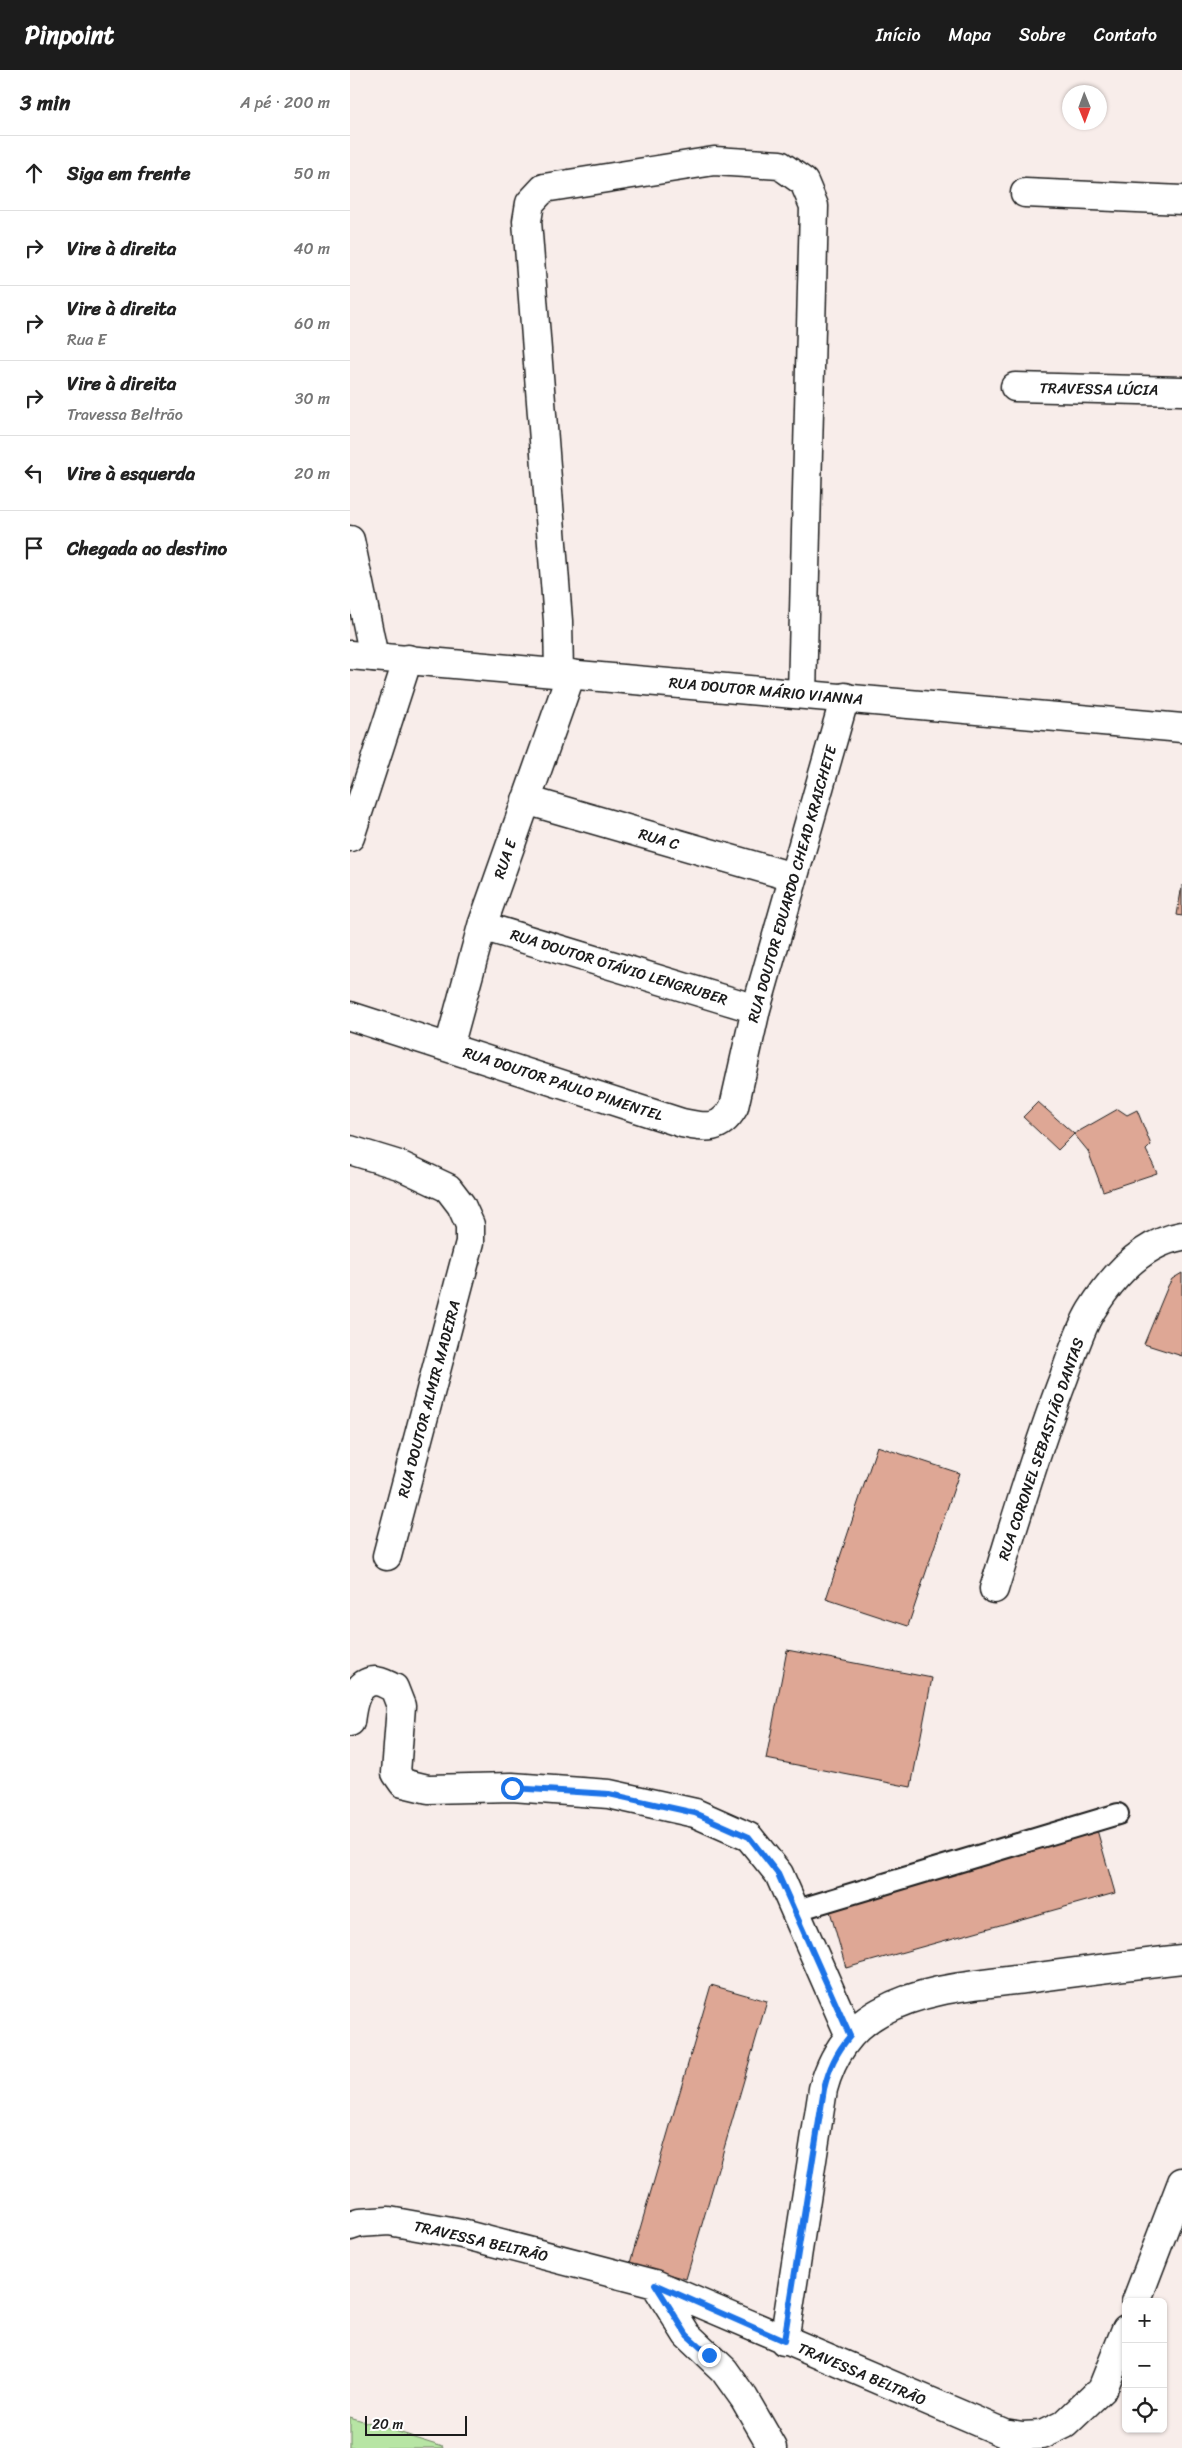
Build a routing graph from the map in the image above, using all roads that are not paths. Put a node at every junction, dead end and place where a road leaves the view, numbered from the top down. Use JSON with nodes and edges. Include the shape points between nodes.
{"nodes":[{"id":1,"x":1025,"y":193,"type":"dead end"},
{"id":2,"x":1182,"y":200,"type":"edge"},
{"id":3,"x":1015,"y":388,"type":"dead end"},
{"id":4,"x":1182,"y":391,"type":"edge"},
{"id":5,"x":350,"y":540,"type":"edge"},
{"id":6,"x":362,"y":656,"type":"edge"},
{"id":7,"x":408,"y":659,"type":"junction"},
{"id":8,"x":565,"y":673,"type":"junction"},
{"id":9,"x":802,"y":694,"type":"junction"},
{"id":10,"x":844,"y":697,"type":"junction"},
{"id":11,"x":1182,"y":728,"type":"edge"},
{"id":12,"x":526,"y":800,"type":"junction"},
{"id":13,"x":350,"y":837,"type":"edge"},
{"id":14,"x":793,"y":877,"type":"junction"},
{"id":15,"x":482,"y":926,"type":"junction"},
{"id":16,"x":756,"y":1009,"type":"junction"},
{"id":17,"x":350,"y":1016,"type":"edge"},
{"id":18,"x":449,"y":1047,"type":"junction"},
{"id":19,"x":743,"y":1071,"type":"joint"},
{"id":20,"x":350,"y":1150,"type":"edge"},
{"id":21,"x":1182,"y":1236,"type":"edge"},
{"id":22,"x":387,"y":1556,"type":"dead end"},
{"id":23,"x":994,"y":1589,"type":"dead end"},
{"id":24,"x":350,"y":1722,"type":"edge"},
{"id":25,"x":1118,"y":1814,"type":"dead end"},
{"id":26,"x":794,"y":1911,"type":"junction"},
{"id":27,"x":1182,"y":1958,"type":"edge"},
{"id":28,"x":850,"y":2036,"type":"junction"},
{"id":29,"x":1182,"y":2182,"type":"edge"},
{"id":30,"x":350,"y":2226,"type":"edge"},
{"id":31,"x":655,"y":2284,"type":"junction"},
{"id":32,"x":1138,"y":2298,"type":"edge"},
{"id":33,"x":1122,"y":2339,"type":"edge"},
{"id":34,"x":784,"y":2341,"type":"junction"},
{"id":35,"x":773,"y":2448,"type":"edge"}],
"edges":[{"from":1,"to":2,"type":"street"},
{"from":3,"to":4,"type":"street","name":"TRAVESSA LÚCIA"},
{"from":5,"to":6,"type":"street"},
{"from":6,"to":7,"type":"street","name":"RUA DOUTOR MÁRIO VIANNA"},
{"from":7,"to":8,"type":"street","name":"RUA DOUTOR MÁRIO VIANNA"},
{"from":7,"to":13,"type":"street"},
{"from":8,"to":9,"type":"street","name":"RUA DOUTOR MÁRIO VIANNA"},
{"from":8,"to":9,"type":"street","via":[[558,621],[526,221],[530,203],[544,188],[714,161],[780,166],[804,182],[814,206]]},
{"from":8,"to":12,"type":"street","name":"RUA E"},
{"from":9,"to":10,"type":"street","name":"RUA DOUTOR MÁRIO VIANNA"},
{"from":10,"to":11,"type":"street","name":"RUA DOUTOR MÁRIO VIANNA"},
{"from":10,"to":14,"type":"street","name":"RUA DOUTOR EDUARDO CHEAD KRAICHETE"},
{"from":12,"to":14,"type":"street","name":"RUA C"},
{"from":12,"to":15,"type":"street","name":"RUA E"},
{"from":14,"to":16,"type":"street","name":"RUA DOUTOR EDUARDO CHEAD KRAICHETE"},
{"from":15,"to":16,"type":"street","name":"RUA DOUTOR OTÁVIO LENGRUBER"},
{"from":15,"to":18,"type":"street","name":"RUA E"},
{"from":16,"to":19,"type":"street","name":"RUA DOUTOR EDUARDO CHEAD KRAICHETE"},
{"from":17,"to":18,"type":"street","name":"RUA DOUTOR PAULO PIMENTEL"},
{"from":18,"to":19,"type":"street","name":"RUA DOUTOR PAULO PIMENTEL","via":[[698,1126],[715,1126],[726,1120],[734,1107]]},
{"from":20,"to":22,"type":"street","name":"RUA DOUTOR ALMIR MADEIRA","via":[[399,1165],[448,1188],[470,1225],[470,1242]]},
{"from":21,"to":23,"type":"street","name":"RUA CORONEL SEBASTIÃO DANTAS","via":[[1168,1238],[1130,1263],[1106,1288],[1090,1313],[1054,1404]]},
{"from":24,"to":26,"type":"street","via":[[353,1700],[363,1685],[376,1681],[394,1688],[400,1706],[396,1773],[403,1782],[414,1787],[512,1788],[609,1794],[695,1813],[749,1837],[778,1874]]},
{"from":25,"to":26,"type":"lane"},
{"from":26,"to":28,"type":"street"},
{"from":27,"to":28,"type":"street","via":[[950,1989],[897,2004],[879,2013]]},
{"from":28,"to":34,"type":"street","via":[[836,2053],[828,2070]]},
{"from":29,"to":32,"type":"street"},
{"from":30,"to":31,"type":"street","name":"TRAVESSA BELTRÃO","via":[[390,2221],[453,2232]]},
{"from":31,"to":34,"type":"street","name":"TRAVESSA BELTRÃO"},
{"from":31,"to":35,"type":"street","via":[[687,2335],[724,2370]]},
{"from":33,"to":34,"type":"street","name":"TRAVESSA BELTRÃO","via":[[1102,2389],[1065,2424],[1042,2435],[1022,2436],[1004,2433]]}]}
